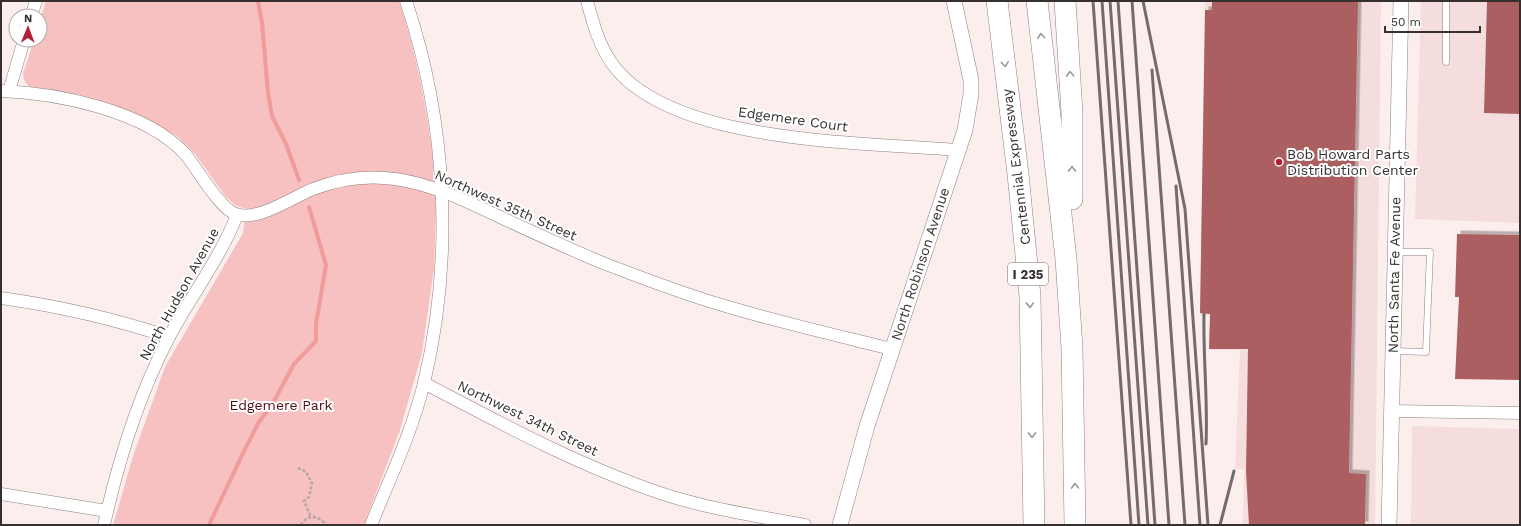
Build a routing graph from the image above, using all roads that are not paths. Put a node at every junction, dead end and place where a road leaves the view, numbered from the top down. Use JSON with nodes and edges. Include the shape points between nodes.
{"nodes":[{"id":1,"x":406,"y":1,"type":"edge"},
{"id":2,"x":587,"y":1,"type":"edge"},
{"id":3,"x":954,"y":1,"type":"edge"},
{"id":4,"x":997,"y":1,"type":"edge"},
{"id":5,"x":1037,"y":1,"type":"edge"},
{"id":6,"x":1064,"y":1,"type":"edge"},
{"id":7,"x":1401,"y":1,"type":"edge"},
{"id":8,"x":1446,"y":1,"type":"edge"},
{"id":9,"x":21,"y":48,"type":"edge"},
{"id":10,"x":1446,"y":62,"type":"dead end"},
{"id":11,"x":5,"y":91,"type":"edge"},
{"id":12,"x":958,"y":150,"type":"junction"},
{"id":13,"x":441,"y":191,"type":"junction"},
{"id":14,"x":237,"y":215,"type":"junction"},
{"id":15,"x":1394,"y":252,"type":"junction"},
{"id":16,"x":1,"y":298,"type":"edge"},
{"id":17,"x":169,"y":337,"type":"junction"},
{"id":18,"x":1072,"y":348,"type":"junction"},
{"id":19,"x":892,"y":349,"type":"junction"},
{"id":20,"x":1393,"y":351,"type":"junction"},
{"id":21,"x":424,"y":383,"type":"junction"},
{"id":22,"x":1391,"y":411,"type":"junction"},
{"id":23,"x":1520,"y":413,"type":"edge"},
{"id":24,"x":1,"y":494,"type":"edge"},
{"id":25,"x":107,"y":511,"type":"junction"},
{"id":26,"x":104,"y":525,"type":"edge"},
{"id":27,"x":371,"y":525,"type":"edge"},
{"id":28,"x":805,"y":525,"type":"edge"},
{"id":29,"x":840,"y":525,"type":"edge"},
{"id":30,"x":1034,"y":525,"type":"edge"},
{"id":31,"x":1075,"y":525,"type":"edge"},
{"id":32,"x":1389,"y":525,"type":"edge"}],
"edges":[{"from":1,"to":13,"type":"street","via":[[422,53],[435,116]]},
{"from":2,"to":12,"type":"street","name":"Edgemere Court","via":[[601,45],[613,65],[642,91],[684,112],[736,128],[776,135]]},
{"from":3,"to":12,"type":"street","name":"North Robinson Avenue","via":[[971,80],[970,109]]},
{"from":4,"to":30,"type":"highway","name":"Centennial Expressway","number":"I 235","one_way":true,"via":[[1030,296]]},
{"from":18,"to":5,"type":"highway","number":"I 235","one_way":true,"via":[[1059,187]]},
{"from":18,"to":6,"type":"highway","one_way":true,"via":[[1072,113]]},
{"from":7,"to":15,"type":"street","name":"North Santa Fe Avenue"},
{"from":8,"to":10,"type":"lane"},
{"from":9,"to":11,"type":"street"},
{"from":11,"to":14,"type":"street","via":[[87,103],[126,117],[156,132],[180,148],[222,204]]},
{"from":12,"to":19,"type":"street","name":"North Robinson Avenue"},
{"from":13,"to":14,"type":"street","name":"Northwest 35th Street","via":[[417,183],[378,178],[352,179],[312,189],[260,213]]},
{"from":13,"to":19,"type":"street","name":"Northwest 35th Street","via":[[573,251],[684,293],[722,306]]},
{"from":13,"to":21,"type":"street","via":[[438,302]]},
{"from":14,"to":17,"type":"street","name":"North Hudson Avenue","via":[[228,238]]},
{"from":15,"to":20,"type":"street","name":"North Santa Fe Avenue"},
{"from":15,"to":20,"type":"lane","via":[[1430,252],[1426,352]]},
{"from":16,"to":17,"type":"street","via":[[90,315]]},
{"from":17,"to":25,"type":"street","name":"North Hudson Avenue","via":[[138,409]]},
{"from":31,"to":18,"type":"highway","number":"I 235","one_way":true},
{"from":19,"to":29,"type":"street","name":"North Robinson Avenue","via":[[857,458]]},
{"from":20,"to":22,"type":"street","name":"North Santa Fe Avenue"},
{"from":21,"to":27,"type":"street","via":[[412,423]]},
{"from":21,"to":28,"type":"street","name":"Northwest 34th Street","via":[[549,449],[620,478],[703,506]]},
{"from":22,"to":23,"type":"street"},
{"from":22,"to":32,"type":"street","name":"North Santa Fe Avenue"},
{"from":24,"to":25,"type":"street"},
{"from":25,"to":26,"type":"street","name":"North Hudson Avenue"}]}
